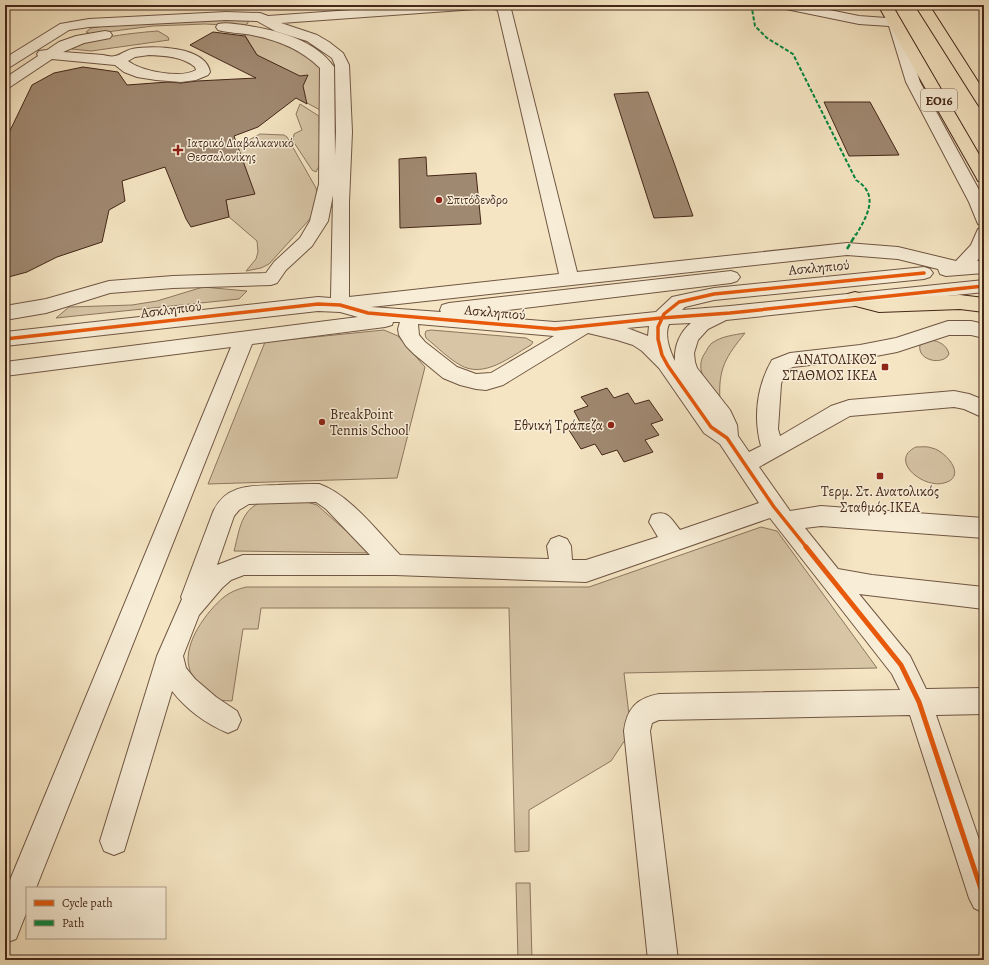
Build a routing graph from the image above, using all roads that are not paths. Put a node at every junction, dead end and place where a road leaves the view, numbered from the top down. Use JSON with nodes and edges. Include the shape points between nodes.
{"nodes":[{"id":1,"x":476,"y":5,"type":"edge"},
{"id":2,"x":496,"y":5,"type":"edge"},
{"id":3,"x":786,"y":5,"type":"edge"},
{"id":4,"x":922,"y":5,"type":"edge"},
{"id":5,"x":890,"y":14,"type":"edge"},
{"id":6,"x":267,"y":20,"type":"junction"},
{"id":7,"x":65,"y":27,"type":"junction"},
{"id":8,"x":81,"y":39,"type":"junction"},
{"id":9,"x":30,"y":48,"type":"junction"},
{"id":10,"x":48,"y":55,"type":"junction"},
{"id":11,"x":119,"y":61,"type":"junction"},
{"id":12,"x":5,"y":64,"type":"edge"},
{"id":13,"x":5,"y":84,"type":"edge"},
{"id":14,"x":984,"y":103,"type":"edge"},
{"id":15,"x":984,"y":177,"type":"edge"},
{"id":16,"x":984,"y":220,"type":"edge"},
{"id":17,"x":984,"y":233,"type":"edge"},
{"id":18,"x":984,"y":267,"type":"edge"},
{"id":19,"x":960,"y":268,"type":"junction"},
{"id":20,"x":924,"y":273,"type":"junction"},
{"id":21,"x":570,"y":278,"type":"junction"},
{"id":22,"x":272,"y":279,"type":"junction"},
{"id":23,"x":984,"y":286,"type":"edge"},
{"id":24,"x":855,"y":299,"type":"junction"},
{"id":25,"x":340,"y":305,"type":"junction"},
{"id":26,"x":984,"y":305,"type":"edge"},
{"id":27,"x":291,"y":306,"type":"junction"},
{"id":28,"x":5,"y":313,"type":"edge"},
{"id":29,"x":368,"y":313,"type":"junction"},
{"id":30,"x":730,"y":313,"type":"junction"},
{"id":31,"x":412,"y":316,"type":"junction"},
{"id":32,"x":660,"y":318,"type":"junction"},
{"id":33,"x":586,"y":326,"type":"junction"},
{"id":34,"x":984,"y":331,"type":"edge"},
{"id":35,"x":244,"y":338,"type":"junction"},
{"id":36,"x":5,"y":340,"type":"edge"},
{"id":37,"x":668,"y":366,"type":"junction"},
{"id":38,"x":5,"y":369,"type":"edge"},
{"id":39,"x":984,"y":410,"type":"edge"},
{"id":40,"x":727,"y":438,"type":"junction"},
{"id":41,"x":773,"y":450,"type":"junction"},
{"id":42,"x":745,"y":464,"type":"junction"},
{"id":43,"x":779,"y":514,"type":"junction"},
{"id":44,"x":660,"y":522,"type":"dead end"},
{"id":45,"x":984,"y":528,"type":"edge"},
{"id":46,"x":675,"y":542,"type":"junction"},
{"id":47,"x":559,"y":546,"type":"dead end"},
{"id":48,"x":395,"y":565,"type":"junction"},
{"id":49,"x":562,"y":570,"type":"junction"},
{"id":50,"x":830,"y":578,"type":"junction"},
{"id":51,"x":984,"y":598,"type":"edge"},
{"id":52,"x":189,"y":608,"type":"junction"},
{"id":53,"x":170,"y":656,"type":"junction"},
{"id":54,"x":984,"y":701,"type":"edge"},
{"id":55,"x":919,"y":702,"type":"junction"},
{"id":56,"x":228,"y":720,"type":"dead end"},
{"id":57,"x":114,"y":841,"type":"dead end"},
{"id":58,"x":984,"y":898,"type":"edge"},
{"id":59,"x":5,"y":928,"type":"edge"},
{"id":60,"x":663,"y":960,"type":"edge"}],
"edges":[{"from":1,"to":6,"type":"street"},
{"from":2,"to":21,"type":"street","via":[[504,9]]},
{"from":3,"to":5,"type":"street","via":[[859,20]]},
{"from":4,"to":14,"type":"main road","number":"ΕΟ16"},
{"from":5,"to":15,"type":"main road","number":"ΕΟ16"},
{"from":5,"to":16,"type":"street","via":[[913,82],[977,202]]},
{"from":6,"to":7,"type":"street","via":[[260,17],[226,16],[89,23]]},
{"from":6,"to":25,"type":"street","via":[[280,28],[312,38],[324,45],[338,56],[342,65],[344,132],[340,202]]},
{"from":7,"to":8,"type":"street"},
{"from":7,"to":9,"type":"street"},
{"from":8,"to":10,"type":"street","via":[[64,45]]},
{"from":8,"to":22,"type":"street","via":[[168,27],[235,28],[287,40],[318,56],[327,67],[327,184],[320,221],[306,242],[280,266]]},
{"from":9,"to":10,"type":"street"},
{"from":9,"to":12,"type":"street"},
{"from":10,"to":11,"type":"street"},
{"from":10,"to":13,"type":"street"},
{"from":11,"to":11,"type":"street","via":[[129,69],[156,76],[181,78],[196,76],[202,72],[202,66],[192,58],[162,52],[131,53]]},
{"from":17,"to":19,"type":"street","via":[[979,250]]},
{"from":18,"to":19,"type":"street","name":"Ασκληπιού"},
{"from":19,"to":20,"type":"street","name":"Ασκληπιού"},
{"from":19,"to":21,"type":"street","via":[[898,252],[847,249]]},
{"from":20,"to":29,"type":"street","name":"Ασκληπιού","via":[[892,266],[839,264],[430,312]]},
{"from":20,"to":32,"type":"street","via":[[705,295],[679,302]]},
{"from":21,"to":25,"type":"street"},
{"from":22,"to":27,"type":"street","via":[[275,291]]},
{"from":22,"to":28,"type":"street","via":[[109,287],[46,306]]},
{"from":23,"to":24,"type":"street","name":"Ασκληπιού"},
{"from":24,"to":26,"type":"main road","via":[[879,305],[960,302]]},
{"from":24,"to":30,"type":"street","name":"Ασκληπιού"},
{"from":25,"to":27,"type":"street","name":"Ασκληπιού"},
{"from":25,"to":29,"type":"street","name":"Ασκληπιού"},
{"from":27,"to":36,"type":"street","name":"Ασκληπιού"},
{"from":29,"to":31,"type":"street","name":"Ασκληπιού"},
{"from":30,"to":32,"type":"street","name":"Ασκληπιού"},
{"from":30,"to":40,"type":"street","via":[[700,325],[691,334],[684,350],[688,371],[723,416],[727,425]]},
{"from":31,"to":33,"type":"street","name":"Ασκληπιού","via":[[555,328]]},
{"from":31,"to":33,"type":"street","via":[[408,329],[416,345],[454,375],[484,383],[496,380]]},
{"from":31,"to":35,"type":"street"},
{"from":32,"to":33,"type":"street","name":"Ασκληπιού"},
{"from":32,"to":37,"type":"street","via":[[658,339]]},
{"from":33,"to":37,"type":"street","via":[[618,333],[642,342]]},
{"from":34,"to":41,"type":"street","via":[[948,328],[898,345],[790,360],[779,365],[771,384],[768,412],[768,429]]},
{"from":35,"to":38,"type":"street"},
{"from":35,"to":59,"type":"street"},
{"from":37,"to":40,"type":"street","via":[[711,427]]},
{"from":39,"to":41,"type":"street","via":[[969,402],[954,399],[849,408]]},
{"from":40,"to":42,"type":"street"},
{"from":41,"to":42,"type":"street"},
{"from":42,"to":43,"type":"street"},
{"from":43,"to":45,"type":"street"},
{"from":43,"to":46,"type":"street"},
{"from":43,"to":50,"type":"street"},
{"from":44,"to":46,"type":"street"},
{"from":46,"to":49,"type":"street","via":[[586,571]]},
{"from":47,"to":49,"type":"street"},
{"from":48,"to":49,"type":"street"},
{"from":48,"to":52,"type":"street","via":[[243,565],[223,573],[214,580]]},
{"from":48,"to":52,"type":"street","via":[[334,502],[324,496],[311,493],[247,495],[229,504],[224,512]]},
{"from":50,"to":51,"type":"street","via":[[872,586]]},
{"from":50,"to":55,"type":"street","via":[[901,665]]},
{"from":52,"to":53,"type":"street"},
{"from":53,"to":56,"type":"street","via":[[177,676],[185,688]]},
{"from":53,"to":57,"type":"street"},
{"from":54,"to":55,"type":"street"},
{"from":55,"to":58,"type":"street"},
{"from":55,"to":60,"type":"street","via":[[659,707],[650,708],[642,714],[637,731]]}]}
